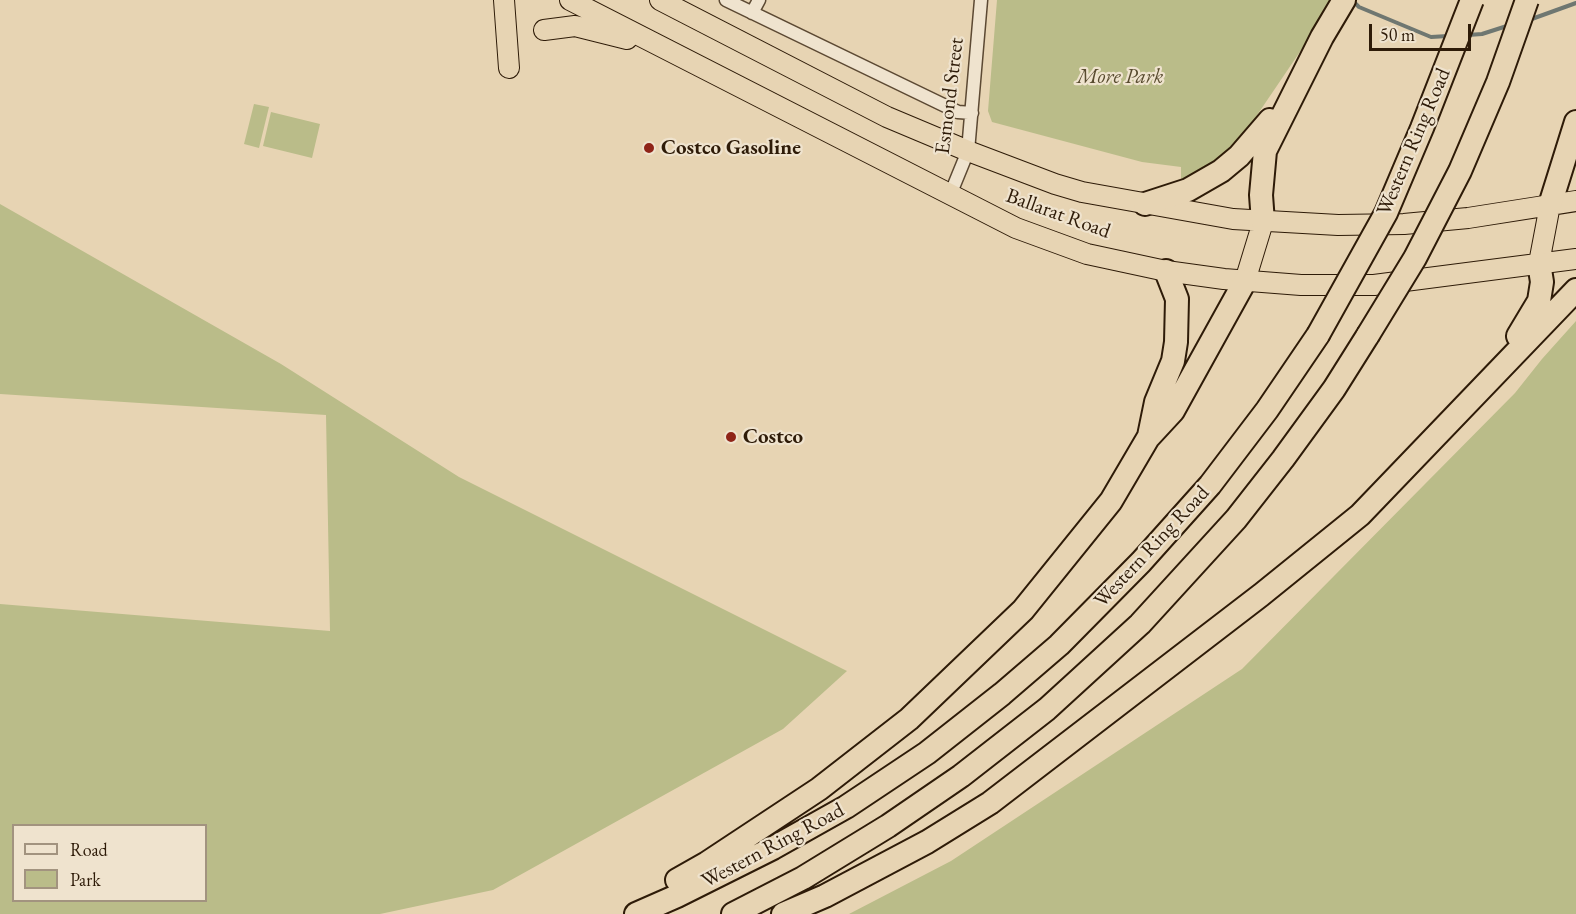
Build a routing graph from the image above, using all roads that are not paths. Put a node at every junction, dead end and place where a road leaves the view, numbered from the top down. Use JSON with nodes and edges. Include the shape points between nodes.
{"nodes":[{"id":1,"x":504,"y":0,"type":"edge"},
{"id":2,"x":570,"y":0,"type":"edge"},
{"id":3,"x":660,"y":0,"type":"edge"},
{"id":4,"x":726,"y":0,"type":"edge"},
{"id":5,"x":759,"y":0,"type":"edge"},
{"id":6,"x":981,"y":0,"type":"edge"},
{"id":7,"x":1344,"y":0,"type":"edge"},
{"id":8,"x":1472,"y":0,"type":"edge"},
{"id":9,"x":1527,"y":0,"type":"edge"},
{"id":10,"x":752,"y":13,"type":"junction"},
{"id":11,"x":544,"y":30,"type":"dead end"},
{"id":12,"x":673,"y":52,"type":"junction"},
{"id":13,"x":509,"y":68,"type":"dead end"},
{"id":14,"x":1300,"y":80,"type":"junction"},
{"id":15,"x":972,"y":114,"type":"junction"},
{"id":16,"x":1576,"y":122,"type":"edge"},
{"id":17,"x":968,"y":151,"type":"junction"},
{"id":18,"x":950,"y":195,"type":"junction"},
{"id":19,"x":1576,"y":201,"type":"edge"},
{"id":20,"x":1145,"y":204,"type":"junction"},
{"id":21,"x":1551,"y":205,"type":"junction"},
{"id":22,"x":1263,"y":222,"type":"junction"},
{"id":23,"x":1576,"y":259,"type":"edge"},
{"id":24,"x":1539,"y":263,"type":"junction"},
{"id":25,"x":1166,"y":271,"type":"junction"},
{"id":26,"x":1245,"y":281,"type":"junction"},
{"id":27,"x":1576,"y":290,"type":"edge"},
{"id":28,"x":1489,"y":379,"type":"junction"},
{"id":29,"x":1148,"y":438,"type":"junction"},
{"id":30,"x":618,"y":914,"type":"edge"},
{"id":31,"x":636,"y":914,"type":"edge"},
{"id":32,"x":733,"y":914,"type":"edge"},
{"id":33,"x":783,"y":914,"type":"edge"}],
"edges":[{"from":1,"to":13,"type":"highway"},
{"from":2,"to":12,"type":"highway","name":"Ballarat Road"},
{"from":3,"to":17,"type":"highway","name":"Ballarat Road","via":[[887,117]]},
{"from":4,"to":10,"type":"street"},
{"from":5,"to":10,"type":"street"},
{"from":6,"to":15,"type":"street","name":"Esmond Street"},
{"from":7,"to":14,"type":"highway"},
{"from":8,"to":31,"type":"highway","name":"Western Ring Road","bridge":true,"via":[[1386,213],[1318,335],[1210,485],[1141,562],[1068,636],[927,753],[846,807],[773,848]]},
{"from":9,"to":32,"type":"highway","name":"Western Ring Road","bridge":true,"via":[[1460,171],[1415,258],[1334,389],[1236,519],[1140,624],[1047,709],[888,826],[803,878]]},
{"from":10,"to":15,"type":"street","via":[[958,112]]},
{"from":11,"to":12,"type":"highway","via":[[582,27]]},
{"from":12,"to":18,"type":"highway","name":"Ballarat Road"},
{"from":14,"to":20,"type":"highway","via":[[1264,128],[1221,171],[1188,190]]},
{"from":14,"to":22,"type":"highway","via":[[1265,151]]},
{"from":15,"to":17,"type":"street","name":"Esmond Street"},
{"from":16,"to":21,"type":"highway"},
{"from":17,"to":18,"type":"street","name":"Esmond Street"},
{"from":17,"to":20,"type":"highway","name":"Ballarat Road","via":[[1064,187]]},
{"from":18,"to":25,"type":"highway","name":"Ballarat Road","via":[[1016,228],[1087,254]]},
{"from":19,"to":21,"type":"highway","name":"Ballarat Road"},
{"from":20,"to":22,"type":"highway","name":"Ballarat Road"},
{"from":21,"to":22,"type":"highway","name":"Ballarat Road","via":[[1404,224]]},
{"from":21,"to":24,"type":"highway"},
{"from":22,"to":26,"type":"highway"},
{"from":23,"to":24,"type":"highway","name":"Ballarat Road"},
{"from":24,"to":26,"type":"highway","name":"Ballarat Road","via":[[1374,285]]},
{"from":24,"to":28,"type":"highway","via":[[1539,301]]},
{"from":25,"to":26,"type":"highway","name":"Ballarat Road"},
{"from":25,"to":29,"type":"highway","via":[[1177,299],[1176,342]]},
{"from":26,"to":29,"type":"highway","via":[[1173,411]]},
{"from":27,"to":28,"type":"highway"},
{"from":28,"to":33,"type":"highway","via":[[1360,515],[990,803],[927,842]]},
{"from":29,"to":30,"type":"highway","via":[[1111,501],[1023,610],[909,719],[819,789],[707,863]]}]}
